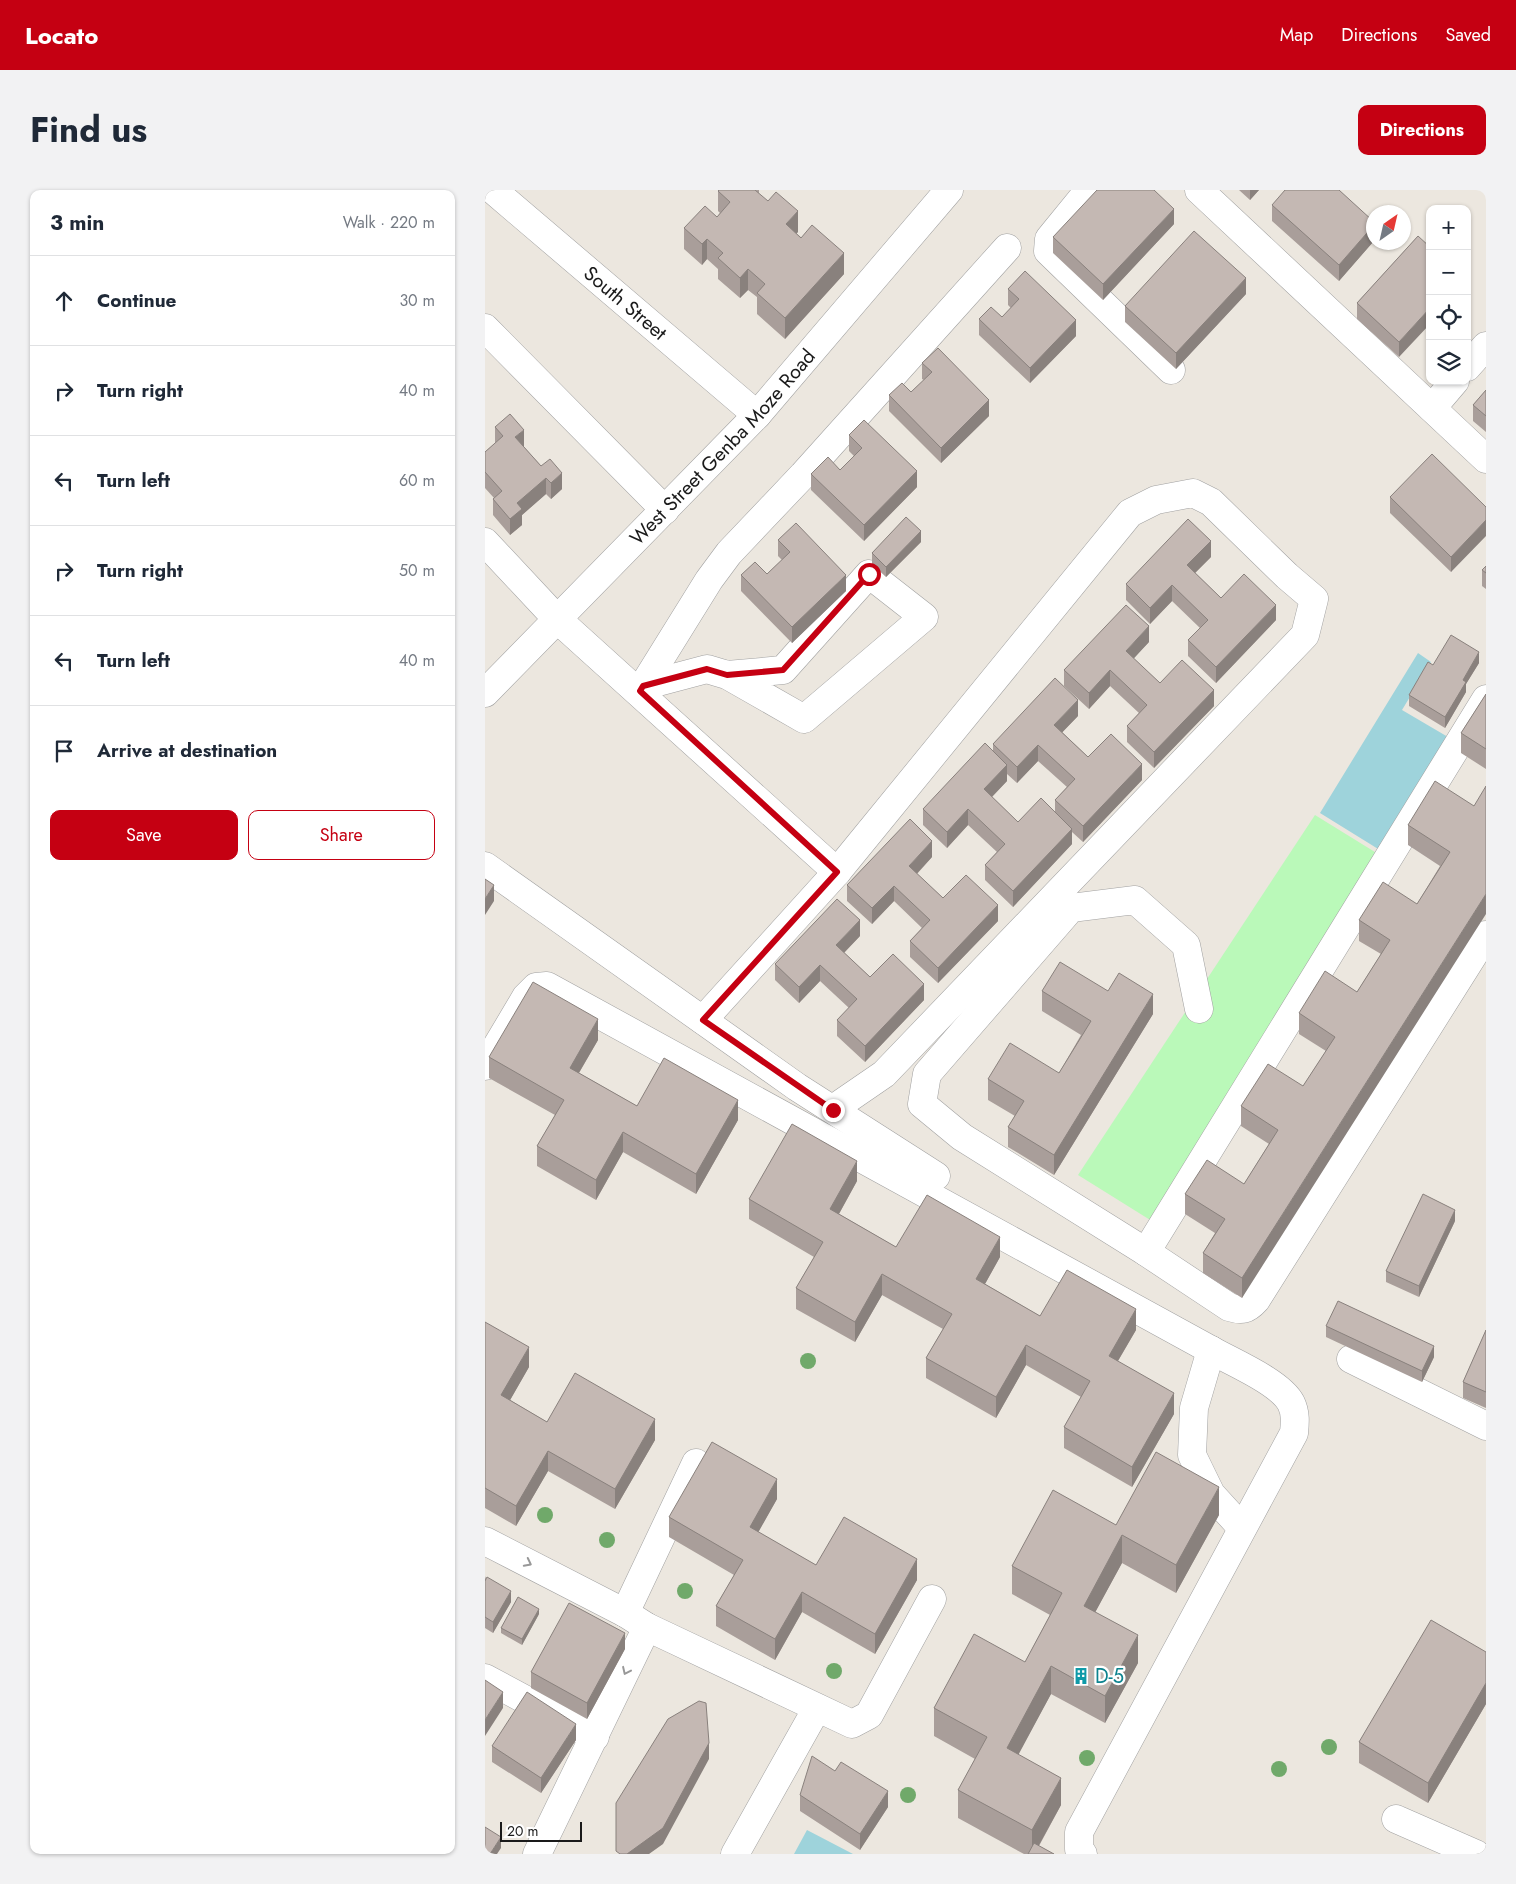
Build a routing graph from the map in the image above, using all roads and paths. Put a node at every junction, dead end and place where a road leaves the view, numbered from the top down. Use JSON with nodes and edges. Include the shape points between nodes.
{"nodes":[{"id":1,"x":493,"y":190,"type":"edge"},
{"id":2,"x":949,"y":190,"type":"edge"},
{"id":3,"x":1089,"y":190,"type":"edge"},
{"id":4,"x":1199,"y":190,"type":"edge"},
{"id":5,"x":1007,"y":248,"type":"dead end"},
{"id":6,"x":485,"y":328,"type":"edge"},
{"id":7,"x":1486,"y":346,"type":"edge"},
{"id":8,"x":1471,"y":363,"type":"edge"},
{"id":9,"x":1171,"y":370,"type":"edge"},
{"id":10,"x":1452,"y":385,"type":"edge"},
{"id":11,"x":1432,"y":408,"type":"junction"},
{"id":12,"x":757,"y":415,"type":"junction"},
{"id":13,"x":1486,"y":459,"type":"edge"},
{"id":14,"x":665,"y":510,"type":"junction"},
{"id":15,"x":485,"y":542,"type":"edge"},
{"id":16,"x":557,"y":619,"type":"junction"},
{"id":17,"x":727,"y":675,"type":"junction"},
{"id":18,"x":641,"y":689,"type":"junction"},
{"id":19,"x":485,"y":692,"type":"edge"},
{"id":20,"x":1486,"y":698,"type":"edge"},
{"id":21,"x":485,"y":866,"type":"edge"},
{"id":22,"x":837,"y":872,"type":"junction"},
{"id":23,"x":1486,"y":935,"type":"edge"},
{"id":24,"x":1199,"y":1009,"type":"dead end"},
{"id":25,"x":703,"y":1020,"type":"junction"},
{"id":26,"x":485,"y":1066,"type":"edge"},
{"id":27,"x":833,"y":1110,"type":"junction"},
{"id":28,"x":936,"y":1176,"type":"dead end"},
{"id":29,"x":1146,"y":1252,"type":"junction"},
{"id":30,"x":1211,"y":1350,"type":"junction"},
{"id":31,"x":1351,"y":1359,"type":"dead end"},
{"id":32,"x":1486,"y":1426,"type":"edge"},
{"id":33,"x":696,"y":1463,"type":"dead end"},
{"id":34,"x":1242,"y":1528,"type":"junction"},
{"id":35,"x":485,"y":1541,"type":"edge"},
{"id":36,"x":932,"y":1599,"type":"dead end"},
{"id":37,"x":636,"y":1620,"type":"junction"},
{"id":38,"x":485,"y":1678,"type":"edge"},
{"id":39,"x":817,"y":1708,"type":"junction"},
{"id":40,"x":595,"y":1737,"type":"junction"},
{"id":41,"x":1396,"y":1819,"type":"dead end"},
{"id":42,"x":537,"y":1854,"type":"edge"},
{"id":43,"x":735,"y":1854,"type":"edge"},
{"id":44,"x":1083,"y":1854,"type":"edge"},
{"id":45,"x":1476,"y":1854,"type":"edge"}],
"edges":[{"from":1,"to":12,"type":"street","name":"South Street"},
{"from":2,"to":12,"type":"street","name":"West Street Genba Moze Road"},
{"from":3,"to":9,"type":"street","via":[[1049,239],[1048,252]]},
{"from":4,"to":11,"type":"street"},
{"from":5,"to":18,"type":"street","via":[[729,553]]},
{"from":6,"to":14,"type":"street"},
{"from":7,"to":8,"type":"street"},
{"from":10,"to":11,"type":"street"},
{"from":11,"to":13,"type":"street"},
{"from":12,"to":14,"type":"street","name":"West Street Genba Moze Road"},
{"from":14,"to":16,"type":"street","name":"West Street Genba Moze Road"},
{"from":15,"to":16,"type":"street"},
{"from":16,"to":18,"type":"street"},
{"from":16,"to":19,"type":"street","name":"West Street Genba Moze Road"},
{"from":17,"to":17,"type":"street","via":[[783,670],[869,574],[924,617],[804,718]]},
{"from":17,"to":18,"type":"street","via":[[707,669]]},
{"from":18,"to":22,"type":"street"},
{"from":20,"to":29,"type":"street"},
{"from":21,"to":25,"type":"street"},
{"from":22,"to":25,"type":"street"},
{"from":22,"to":27,"type":"street","via":[[1130,513],[1156,500],[1193,493],[1211,502],[1314,599],[1305,635],[884,1074]]},
{"from":23,"to":29,"type":"street","via":[[1249,1308],[1229,1307]]},
{"from":24,"to":29,"type":"street","via":[[1186,945],[1135,900],[1071,908],[927,1074],[922,1104],[962,1137]]},
{"from":25,"to":27,"type":"street"},
{"from":26,"to":30,"type":"street","via":[[526,997],[536,987],[547,986]]},
{"from":27,"to":28,"type":"street"},
{"from":30,"to":34,"type":"street","via":[[1194,1408],[1192,1455],[1211,1494]]},
{"from":30,"to":34,"type":"street","via":[[1282,1391],[1291,1403],[1295,1419],[1294,1433]]},
{"from":31,"to":32,"type":"street"},
{"from":33,"to":37,"type":"street"},
{"from":34,"to":44,"type":"street","via":[[1079,1832],[1079,1849]]},
{"from":35,"to":37,"type":"street","one_way":true},
{"from":36,"to":39,"type":"street","via":[[869,1714],[853,1724]]},
{"from":37,"to":39,"type":"street"},
{"from":37,"to":40,"type":"street","one_way":true},
{"from":38,"to":40,"type":"street"},
{"from":39,"to":43,"type":"street"},
{"from":40,"to":42,"type":"street"},
{"from":41,"to":45,"type":"street"}]}
